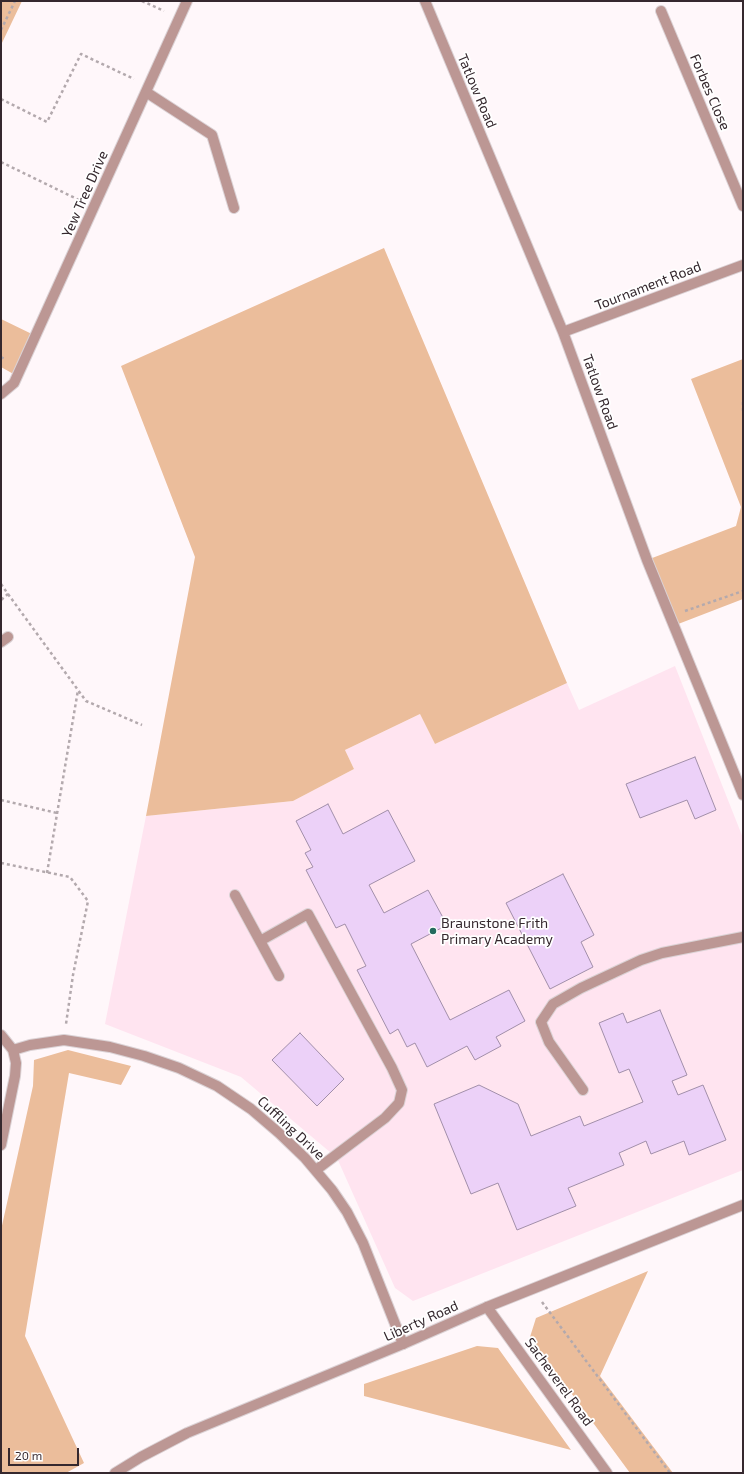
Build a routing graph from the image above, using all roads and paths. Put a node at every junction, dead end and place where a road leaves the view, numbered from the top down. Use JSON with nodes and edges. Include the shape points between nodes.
{"nodes":[{"id":1,"x":15,"y":1,"type":"edge"},
{"id":2,"x":142,"y":1,"type":"edge"},
{"id":3,"x":187,"y":1,"type":"edge"},
{"id":4,"x":425,"y":1,"type":"edge"},
{"id":5,"x":661,"y":11,"type":"dead end"},
{"id":6,"x":179,"y":18,"type":"junction"},
{"id":7,"x":1,"y":30,"type":"edge"},
{"id":8,"x":148,"y":90,"type":"junction"},
{"id":9,"x":1,"y":99,"type":"edge"},
{"id":10,"x":1,"y":162,"type":"edge"},
{"id":11,"x":743,"y":206,"type":"edge"},
{"id":12,"x":94,"y":208,"type":"junction"},
{"id":13,"x":234,"y":208,"type":"dead end"},
{"id":14,"x":743,"y":265,"type":"edge"},
{"id":15,"x":563,"y":332,"type":"junction"},
{"id":16,"x":1,"y":394,"type":"edge"},
{"id":17,"x":743,"y":402,"type":"edge"},
{"id":18,"x":743,"y":414,"type":"edge"},
{"id":19,"x":1,"y":584,"type":"edge"},
{"id":20,"x":743,"y":591,"type":"edge"},
{"id":21,"x":8,"y":594,"type":"junction"},
{"id":22,"x":1,"y":600,"type":"edge"},
{"id":23,"x":669,"y":616,"type":"junction"},
{"id":24,"x":78,"y":689,"type":"junction"},
{"id":25,"x":142,"y":725,"type":"dead end"},
{"id":26,"x":743,"y":795,"type":"edge"},
{"id":27,"x":1,"y":800,"type":"edge"},
{"id":28,"x":57,"y":813,"type":"junction"},
{"id":29,"x":1,"y":863,"type":"edge"},
{"id":30,"x":46,"y":873,"type":"junction"},
{"id":31,"x":235,"y":895,"type":"dead end"},
{"id":32,"x":743,"y":936,"type":"edge"},
{"id":33,"x":260,"y":941,"type":"junction"},
{"id":34,"x":279,"y":976,"type":"dead end"},
{"id":35,"x":1,"y":1035,"type":"edge"},
{"id":36,"x":64,"y":1040,"type":"junction"},
{"id":37,"x":13,"y":1050,"type":"junction"},
{"id":38,"x":583,"y":1090,"type":"dead end"},
{"id":39,"x":1,"y":1145,"type":"edge"},
{"id":40,"x":316,"y":1170,"type":"junction"},
{"id":41,"x":743,"y":1205,"type":"edge"},
{"id":42,"x":532,"y":1289,"type":"junction"},
{"id":43,"x":487,"y":1306,"type":"junction"},
{"id":44,"x":403,"y":1344,"type":"junction"},
{"id":45,"x":115,"y":1473,"type":"edge"},
{"id":46,"x":607,"y":1473,"type":"edge"},
{"id":47,"x":670,"y":1473,"type":"edge"}],
"edges":[{"from":1,"to":7,"type":"path"},
{"from":2,"to":6,"type":"path"},
{"from":3,"to":6,"type":"street","name":"Yew Tree Drive"},
{"from":4,"to":15,"type":"street","name":"Tatlow Road"},
{"from":5,"to":11,"type":"street","name":"Forbes Close"},
{"from":6,"to":8,"type":"street","name":"Yew Tree Drive"},
{"from":8,"to":9,"type":"path","via":[[81,54],[47,122]]},
{"from":8,"to":12,"type":"street","name":"Yew Tree Drive"},
{"from":8,"to":13,"type":"street","via":[[212,135]]},
{"from":10,"to":12,"type":"path"},
{"from":12,"to":16,"type":"street","name":"Yew Tree Drive","via":[[14,383]]},
{"from":14,"to":15,"type":"street","name":"Tournament Road"},
{"from":15,"to":23,"type":"street","name":"Tatlow Road"},
{"from":17,"to":18,"type":"path"},
{"from":19,"to":21,"type":"path"},
{"from":20,"to":23,"type":"path"},
{"from":21,"to":22,"type":"path"},
{"from":21,"to":24,"type":"path"},
{"from":23,"to":26,"type":"street","name":"Tatlow Road"},
{"from":24,"to":25,"type":"path","via":[[86,701]]},
{"from":24,"to":28,"type":"path"},
{"from":27,"to":28,"type":"path"},
{"from":28,"to":30,"type":"path"},
{"from":29,"to":30,"type":"path"},
{"from":30,"to":36,"type":"path","via":[[70,877],[88,901],[73,975]]},
{"from":31,"to":33,"type":"street"},
{"from":32,"to":38,"type":"street","via":[[662,953],[641,960],[553,1004],[541,1022],[549,1042]]},
{"from":33,"to":34,"type":"street"},
{"from":33,"to":40,"type":"street","via":[[308,914],[402,1090],[399,1103],[385,1118]]},
{"from":35,"to":37,"type":"street"},
{"from":36,"to":37,"type":"street","name":"Cuffling Drive"},
{"from":36,"to":40,"type":"street","name":"Cuffling Drive","via":[[110,1047],[144,1056],[179,1068],[216,1086],[251,1109],[279,1132]]},
{"from":37,"to":39,"type":"street","via":[[15,1076]]},
{"from":40,"to":44,"type":"street","name":"Cuffling Drive","via":[[347,1212],[364,1243]]},
{"from":41,"to":42,"type":"street","name":"Liberty Road"},
{"from":42,"to":43,"type":"street","name":"Liberty Road"},
{"from":42,"to":47,"type":"path"},
{"from":43,"to":44,"type":"street","name":"Liberty Road"},
{"from":43,"to":46,"type":"street","name":"Sacheverel Road"},
{"from":44,"to":45,"type":"street","name":"Liberty Road","via":[[187,1433]]}]}
